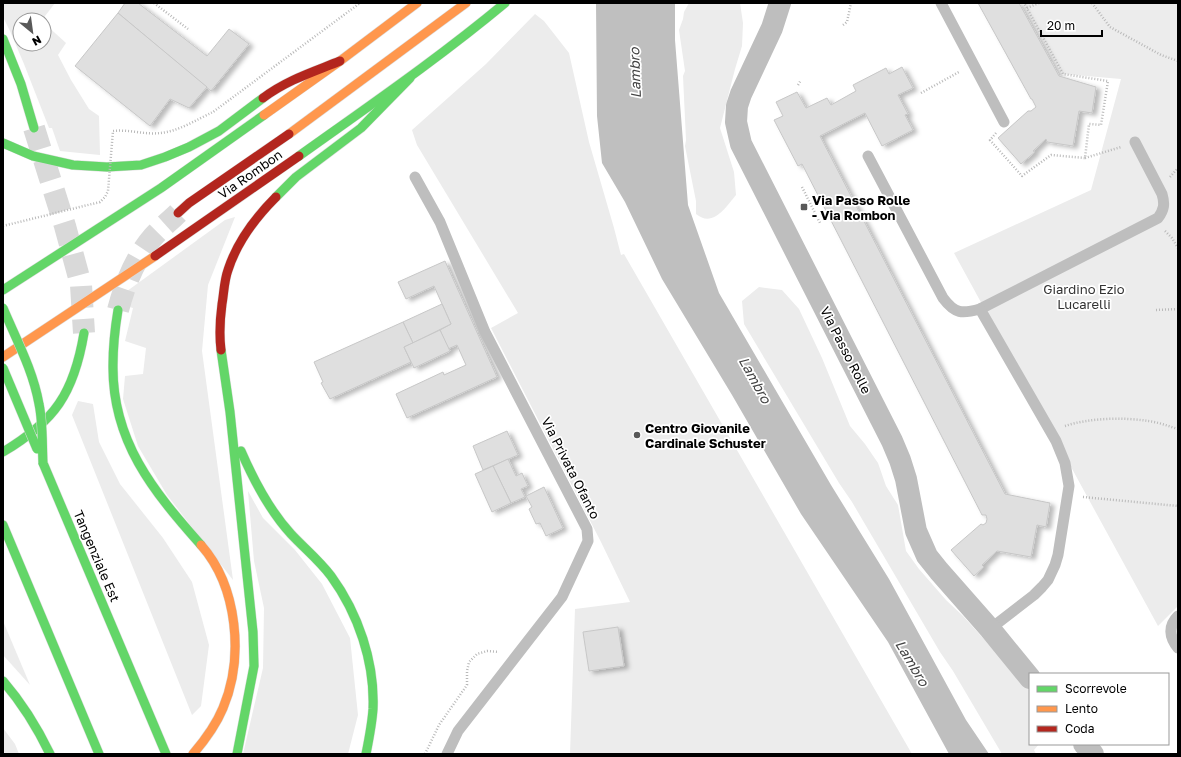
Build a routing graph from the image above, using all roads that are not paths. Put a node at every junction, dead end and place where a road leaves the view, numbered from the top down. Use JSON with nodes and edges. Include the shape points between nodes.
{"nodes":[{"id":1,"x":417,"y":3,"type":"edge"},
{"id":2,"x":466,"y":3,"type":"edge"},
{"id":3,"x":505,"y":3,"type":"edge"},
{"id":4,"x":780,"y":3,"type":"edge"},
{"id":5,"x":941,"y":3,"type":"edge"},
{"id":6,"x":3,"y":40,"type":"edge"},
{"id":7,"x":340,"y":61,"type":"junction"},
{"id":8,"x":410,"y":78,"type":"junction"},
{"id":9,"x":1004,"y":122,"type":"road end"},
{"id":10,"x":34,"y":128,"type":"tunnel mouth"},
{"id":11,"x":1135,"y":142,"type":"road end"},
{"id":12,"x":3,"y":143,"type":"edge"},
{"id":13,"x":868,"y":156,"type":"dead end"},
{"id":14,"x":415,"y":177,"type":"dead end"},
{"id":15,"x":178,"y":213,"type":"tunnel mouth"},
{"id":16,"x":3,"y":290,"type":"edge"},
{"id":17,"x":3,"y":308,"type":"edge"},
{"id":18,"x":980,"y":309,"type":"junction"},
{"id":19,"x":118,"y":310,"type":"tunnel mouth"},
{"id":20,"x":84,"y":333,"type":"tunnel mouth"},
{"id":21,"x":3,"y":357,"type":"edge"},
{"id":22,"x":3,"y":368,"type":"edge"},
{"id":23,"x":230,"y":412,"type":"junction"},
{"id":24,"x":3,"y":452,"type":"edge"},
{"id":25,"x":43,"y":463,"type":"junction"},
{"id":26,"x":3,"y":525,"type":"edge"},
{"id":27,"x":1178,"y":616,"type":"edge"},
{"id":28,"x":990,"y":629,"type":"junction"},
{"id":29,"x":1178,"y":648,"type":"edge"},
{"id":30,"x":1029,"y":677,"type":"edge"},
{"id":31,"x":3,"y":681,"type":"edge"},
{"id":32,"x":1085,"y":745,"type":"edge"},
{"id":33,"x":50,"y":754,"type":"edge"},
{"id":34,"x":99,"y":754,"type":"edge"},
{"id":35,"x":166,"y":754,"type":"edge"},
{"id":36,"x":193,"y":754,"type":"edge"},
{"id":37,"x":237,"y":754,"type":"edge"},
{"id":38,"x":366,"y":754,"type":"edge"},
{"id":39,"x":447,"y":754,"type":"edge"},
{"id":40,"x":1093,"y":754,"type":"edge"}],
"edges":[{"from":1,"to":7,"type":"main road"},
{"from":2,"to":15,"type":"main road","via":[[308,120],[189,202]]},
{"from":3,"to":8,"type":"main road","name":"Via Rombon"},
{"from":4,"to":28,"type":"street","name":"Via Passo Rolle","via":[[772,28],[737,106],[736,122],[740,139],[892,441],[909,490],[914,523],[922,547],[939,572]]},
{"from":5,"to":9,"type":"lane"},
{"from":6,"to":10,"type":"main road","via":[[21,84]]},
{"from":7,"to":12,"type":"main road","via":[[283,85],[219,131],[189,147],[141,165],[73,165],[33,156]]},
{"from":7,"to":16,"type":"main road","via":[[161,188]]},
{"from":8,"to":21,"type":"main road","name":"Via Rombon","via":[[168,247]]},
{"from":8,"to":23,"type":"main road","via":[[361,128],[296,177],[263,210],[234,253],[227,272],[220,321],[220,343]]},
{"from":11,"to":18,"type":"lane","via":[[1162,194],[1164,209],[1158,218]]},
{"from":13,"to":18,"type":"lane","via":[[949,307],[958,312]]},
{"from":14,"to":39,"type":"lane","name":"Via Privata Ofanto","via":[[440,222],[485,332],[588,528],[588,541],[562,597],[458,731]]},
{"from":17,"to":25,"type":"main road","bridge":true,"via":[[38,396]]},
{"from":18,"to":28,"type":"lane","via":[[1050,432],[1065,463],[1069,486],[1058,555],[1052,573],[1034,595]]},
{"from":19,"to":36,"type":"main road","via":[[113,375],[118,414],[124,434],[151,484],[212,558],[231,604],[235,626],[233,674],[226,699],[216,721]]},
{"from":20,"to":24,"type":"main road","via":[[76,371],[59,406],[42,424]]},
{"from":22,"to":25,"type":"main road","name":"Tangenziale Est","bridge":true},
{"from":23,"to":37,"type":"main road","via":[[254,659]]},
{"from":23,"to":38,"type":"main road","via":[[241,450],[264,498],[291,534],[330,574],[355,616],[370,667],[372,691],[372,722]]},
{"from":25,"to":35,"type":"main road","name":"Tangenziale Est"},
{"from":26,"to":34,"type":"main road"},
{"from":27,"to":29,"type":"lane","via":[[1174,620],[1171,635]]},
{"from":28,"to":30,"type":"street","name":"Via Passo Rolle"},
{"from":31,"to":33,"type":"main road","via":[[23,704]]},
{"from":32,"to":40,"type":"street"}]}
